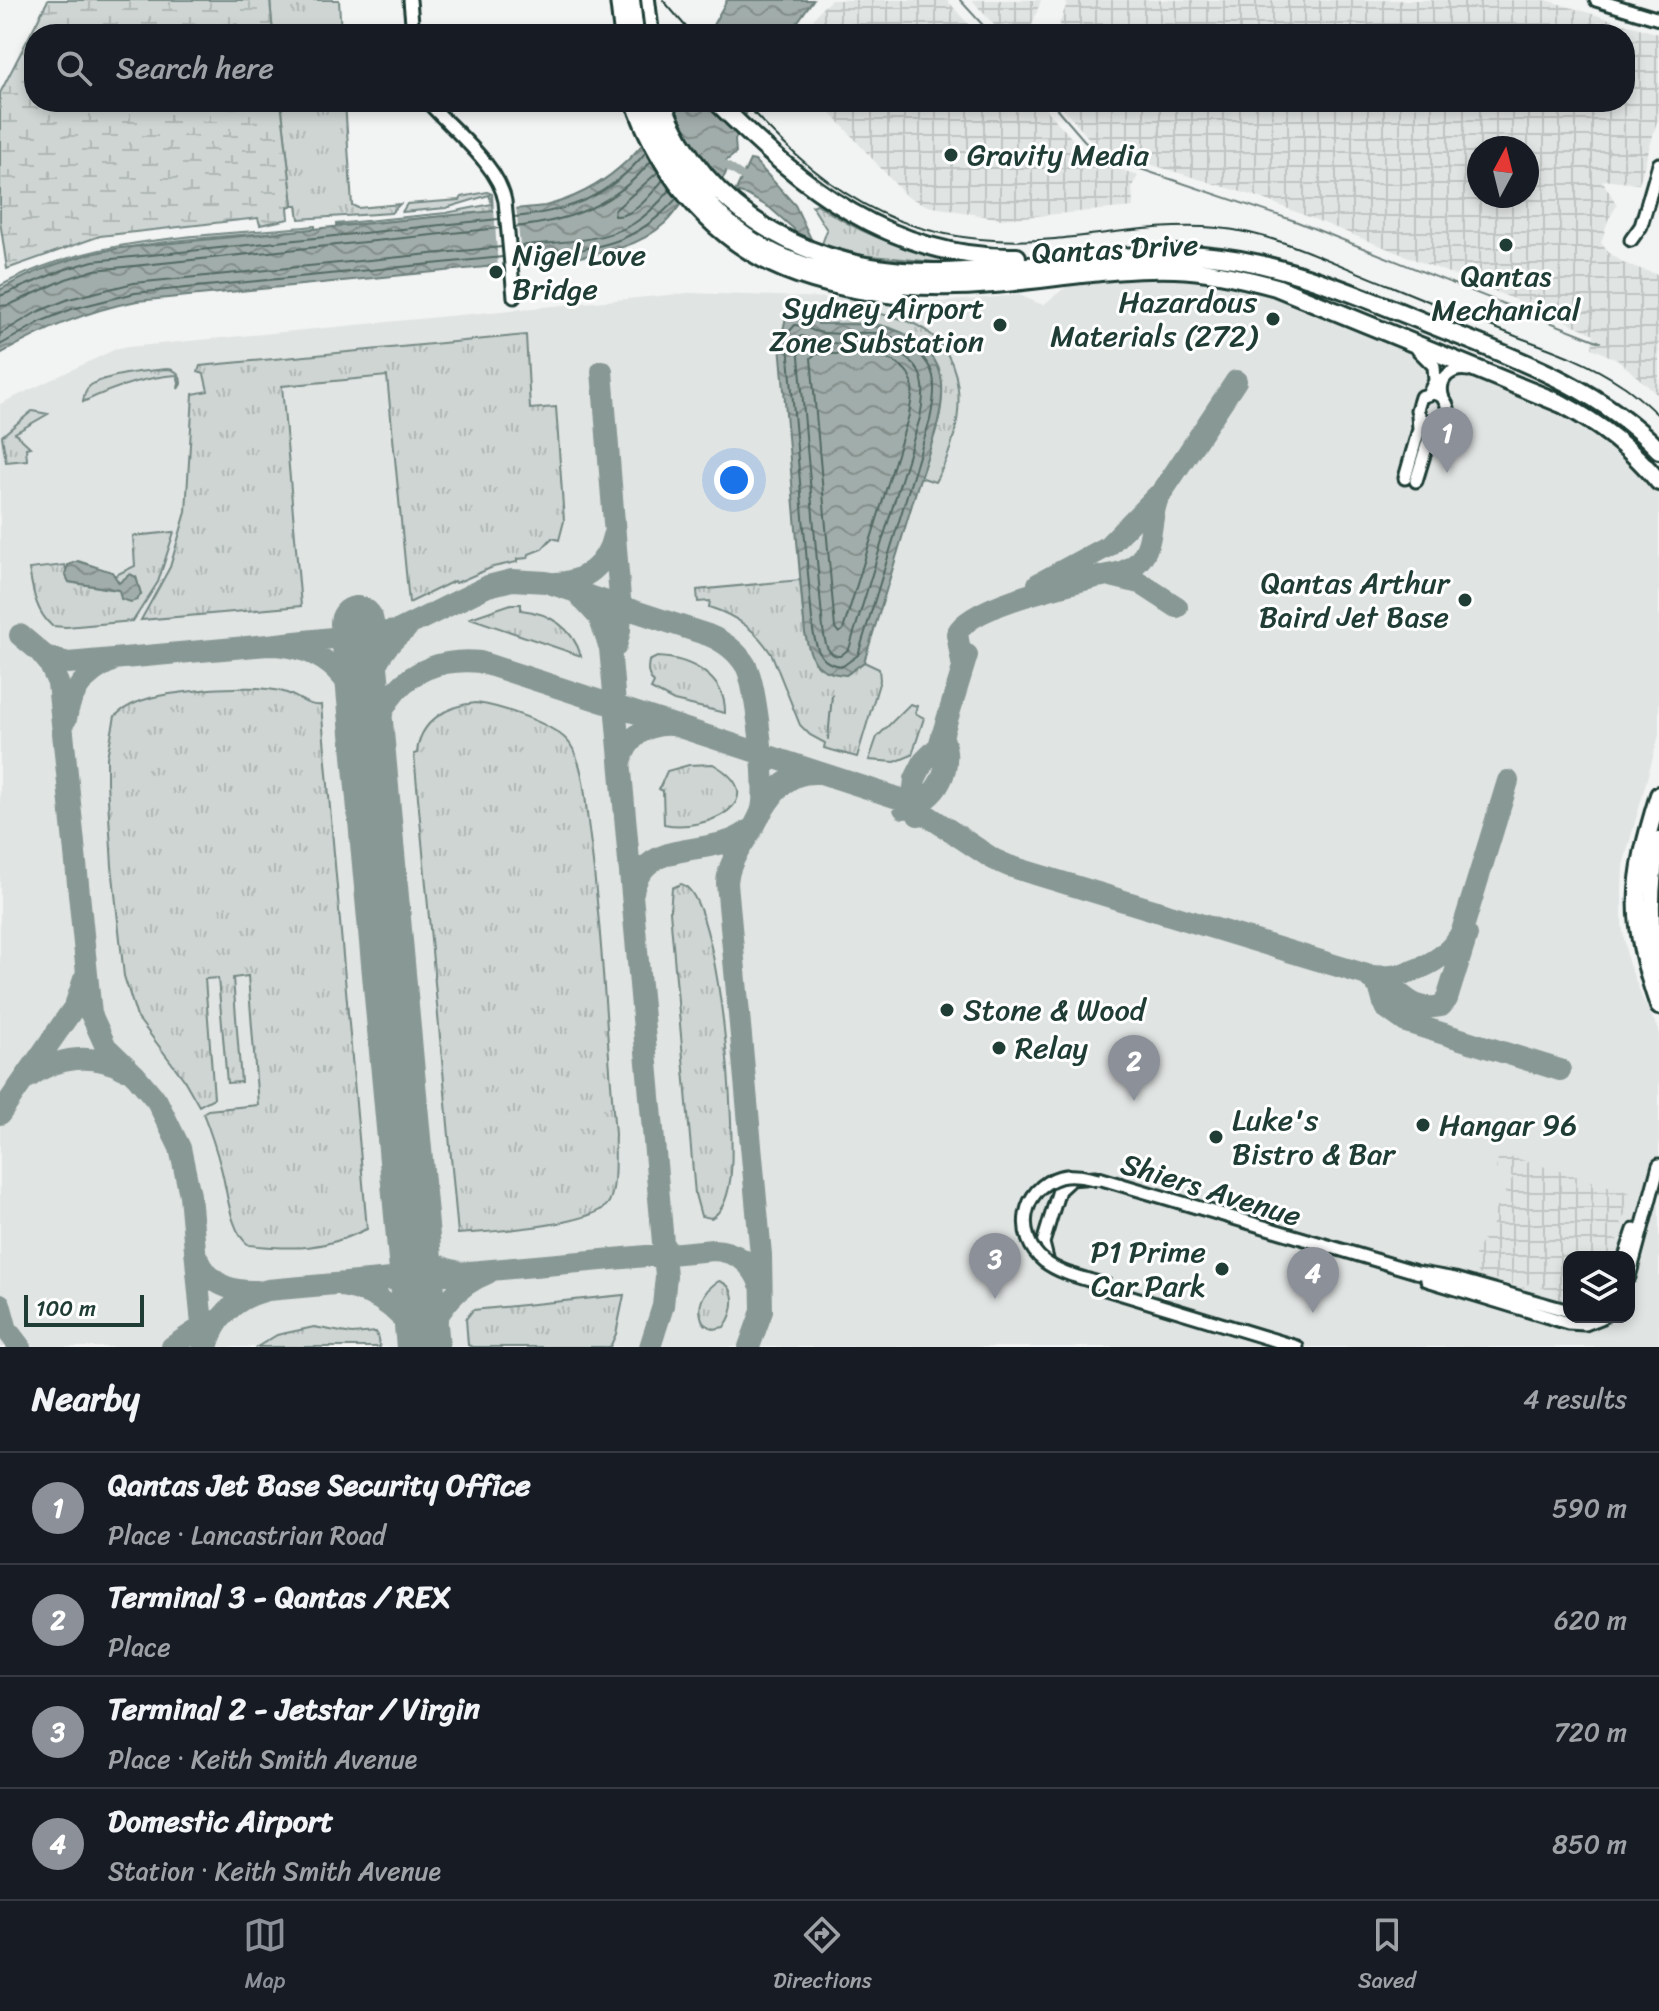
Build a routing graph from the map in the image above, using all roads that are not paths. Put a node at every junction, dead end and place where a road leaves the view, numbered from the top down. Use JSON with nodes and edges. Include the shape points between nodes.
{"nodes":[{"id":1,"x":410,"y":0,"type":"edge"},
{"id":2,"x":616,"y":0,"type":"edge"},
{"id":3,"x":631,"y":0,"type":"edge"},
{"id":4,"x":646,"y":0,"type":"edge"},
{"id":5,"x":1596,"y":0,"type":"edge"},
{"id":6,"x":1659,"y":19,"type":"edge"},
{"id":7,"x":412,"y":24,"type":"edge"},
{"id":8,"x":621,"y":24,"type":"edge"},
{"id":9,"x":634,"y":24,"type":"edge"},
{"id":10,"x":638,"y":24,"type":"edge"},
{"id":11,"x":647,"y":24,"type":"edge"},
{"id":12,"x":437,"y":112,"type":"edge"},
{"id":13,"x":639,"y":112,"type":"edge"},
{"id":14,"x":652,"y":112,"type":"edge"},
{"id":15,"x":667,"y":112,"type":"edge"},
{"id":16,"x":727,"y":112,"type":"edge"},
{"id":17,"x":1659,"y":164,"type":"edge"},
{"id":18,"x":1631,"y":240,"type":"dead end"},
{"id":19,"x":869,"y":279,"type":"junction"},
{"id":20,"x":1308,"y":279,"type":"junction"},
{"id":21,"x":514,"y":297,"type":"dead end"},
{"id":22,"x":1401,"y":339,"type":"junction"},
{"id":23,"x":1486,"y":373,"type":"junction"},
{"id":24,"x":1429,"y":393,"type":"junction"},
{"id":25,"x":1442,"y":396,"type":"junction"},
{"id":26,"x":1418,"y":415,"type":"junction"},
{"id":27,"x":1439,"y":422,"type":"junction"},
{"id":28,"x":1659,"y":450,"type":"edge"},
{"id":29,"x":1659,"y":482,"type":"edge"},
{"id":30,"x":1659,"y":795,"type":"edge"},
{"id":31,"x":1659,"y":839,"type":"edge"},
{"id":32,"x":1659,"y":974,"type":"edge"},
{"id":33,"x":1659,"y":1006,"type":"edge"},
{"id":34,"x":1659,"y":1165,"type":"edge"},
{"id":35,"x":1647,"y":1204,"type":"junction"},
{"id":36,"x":1627,"y":1251,"type":"edge"},
{"id":37,"x":1635,"y":1253,"type":"edge"},
{"id":38,"x":1563,"y":1315,"type":"edge"},
{"id":39,"x":1563,"y":1315,"type":"edge"},
{"id":40,"x":1297,"y":1347,"type":"edge"},
{"id":41,"x":1311,"y":1347,"type":"edge"}],
"edges":[{"from":1,"to":7,"type":"street"},
{"from":2,"to":8,"type":"highway","bridge":true},
{"from":2,"to":10,"type":"highway"},
{"from":3,"to":9,"type":"highway","bridge":true},
{"from":4,"to":11,"type":"highway"},
{"from":5,"to":6,"type":"street"},
{"from":12,"to":21,"type":"street","via":[[502,189]]},
{"from":13,"to":19,"type":"highway","via":[[670,172],[730,240],[793,273]]},
{"from":14,"to":19,"type":"highway","name":"Qantas Drive","via":[[690,180],[736,230],[808,265]]},
{"from":15,"to":19,"type":"highway","name":"Qantas Drive","via":[[695,163],[752,221]]},
{"from":16,"to":20,"type":"highway","via":[[799,178],[874,226],[908,241],[947,252],[1020,257],[1197,245],[1259,257]]},
{"from":17,"to":18,"type":"street","via":[[1641,226]]},
{"from":19,"to":20,"type":"highway","name":"Qantas Drive","via":[[1184,254],[1249,261]]},
{"from":19,"to":22,"type":"highway","name":"Qantas Drive","via":[[956,286],[1175,269],[1276,287]]},
{"from":20,"to":28,"type":"highway","name":"Qantas Drive","via":[[1570,385],[1606,405]]},
{"from":22,"to":23,"type":"highway","name":"Qantas Drive"},
{"from":22,"to":24,"type":"street","via":[[1433,364],[1435,381]]},
{"from":23,"to":25,"type":"street","via":[[1458,368],[1449,372]]},
{"from":23,"to":29,"type":"highway","name":"Qantas Drive","via":[[1593,421]]},
{"from":24,"to":25,"type":"street"},
{"from":24,"to":26,"type":"street","via":[[1417,403]]},
{"from":25,"to":27,"type":"street","via":[[1448,408]]},
{"from":26,"to":27,"type":"street","via":[[1430,424]]},
{"from":26,"to":27,"type":"street","via":[[1411,476]]},
{"from":30,"to":33,"type":"highway","via":[[1644,843],[1637,903],[1640,947]]},
{"from":31,"to":32,"type":"main road","via":[[1650,899]]},
{"from":34,"to":35,"type":"street"},
{"from":35,"to":36,"type":"street"},
{"from":35,"to":37,"type":"street"},
{"from":38,"to":40,"type":"street","name":"Shiers Avenue","via":[[1104,1178],[1076,1178],[1059,1190],[1042,1249],[1048,1263],[1064,1276]]},
{"from":39,"to":41,"type":"street","name":"Shiers Avenue","bridge":true,"via":[[1080,1176],[1054,1180],[1034,1197],[1025,1233],[1049,1264]]}]}
